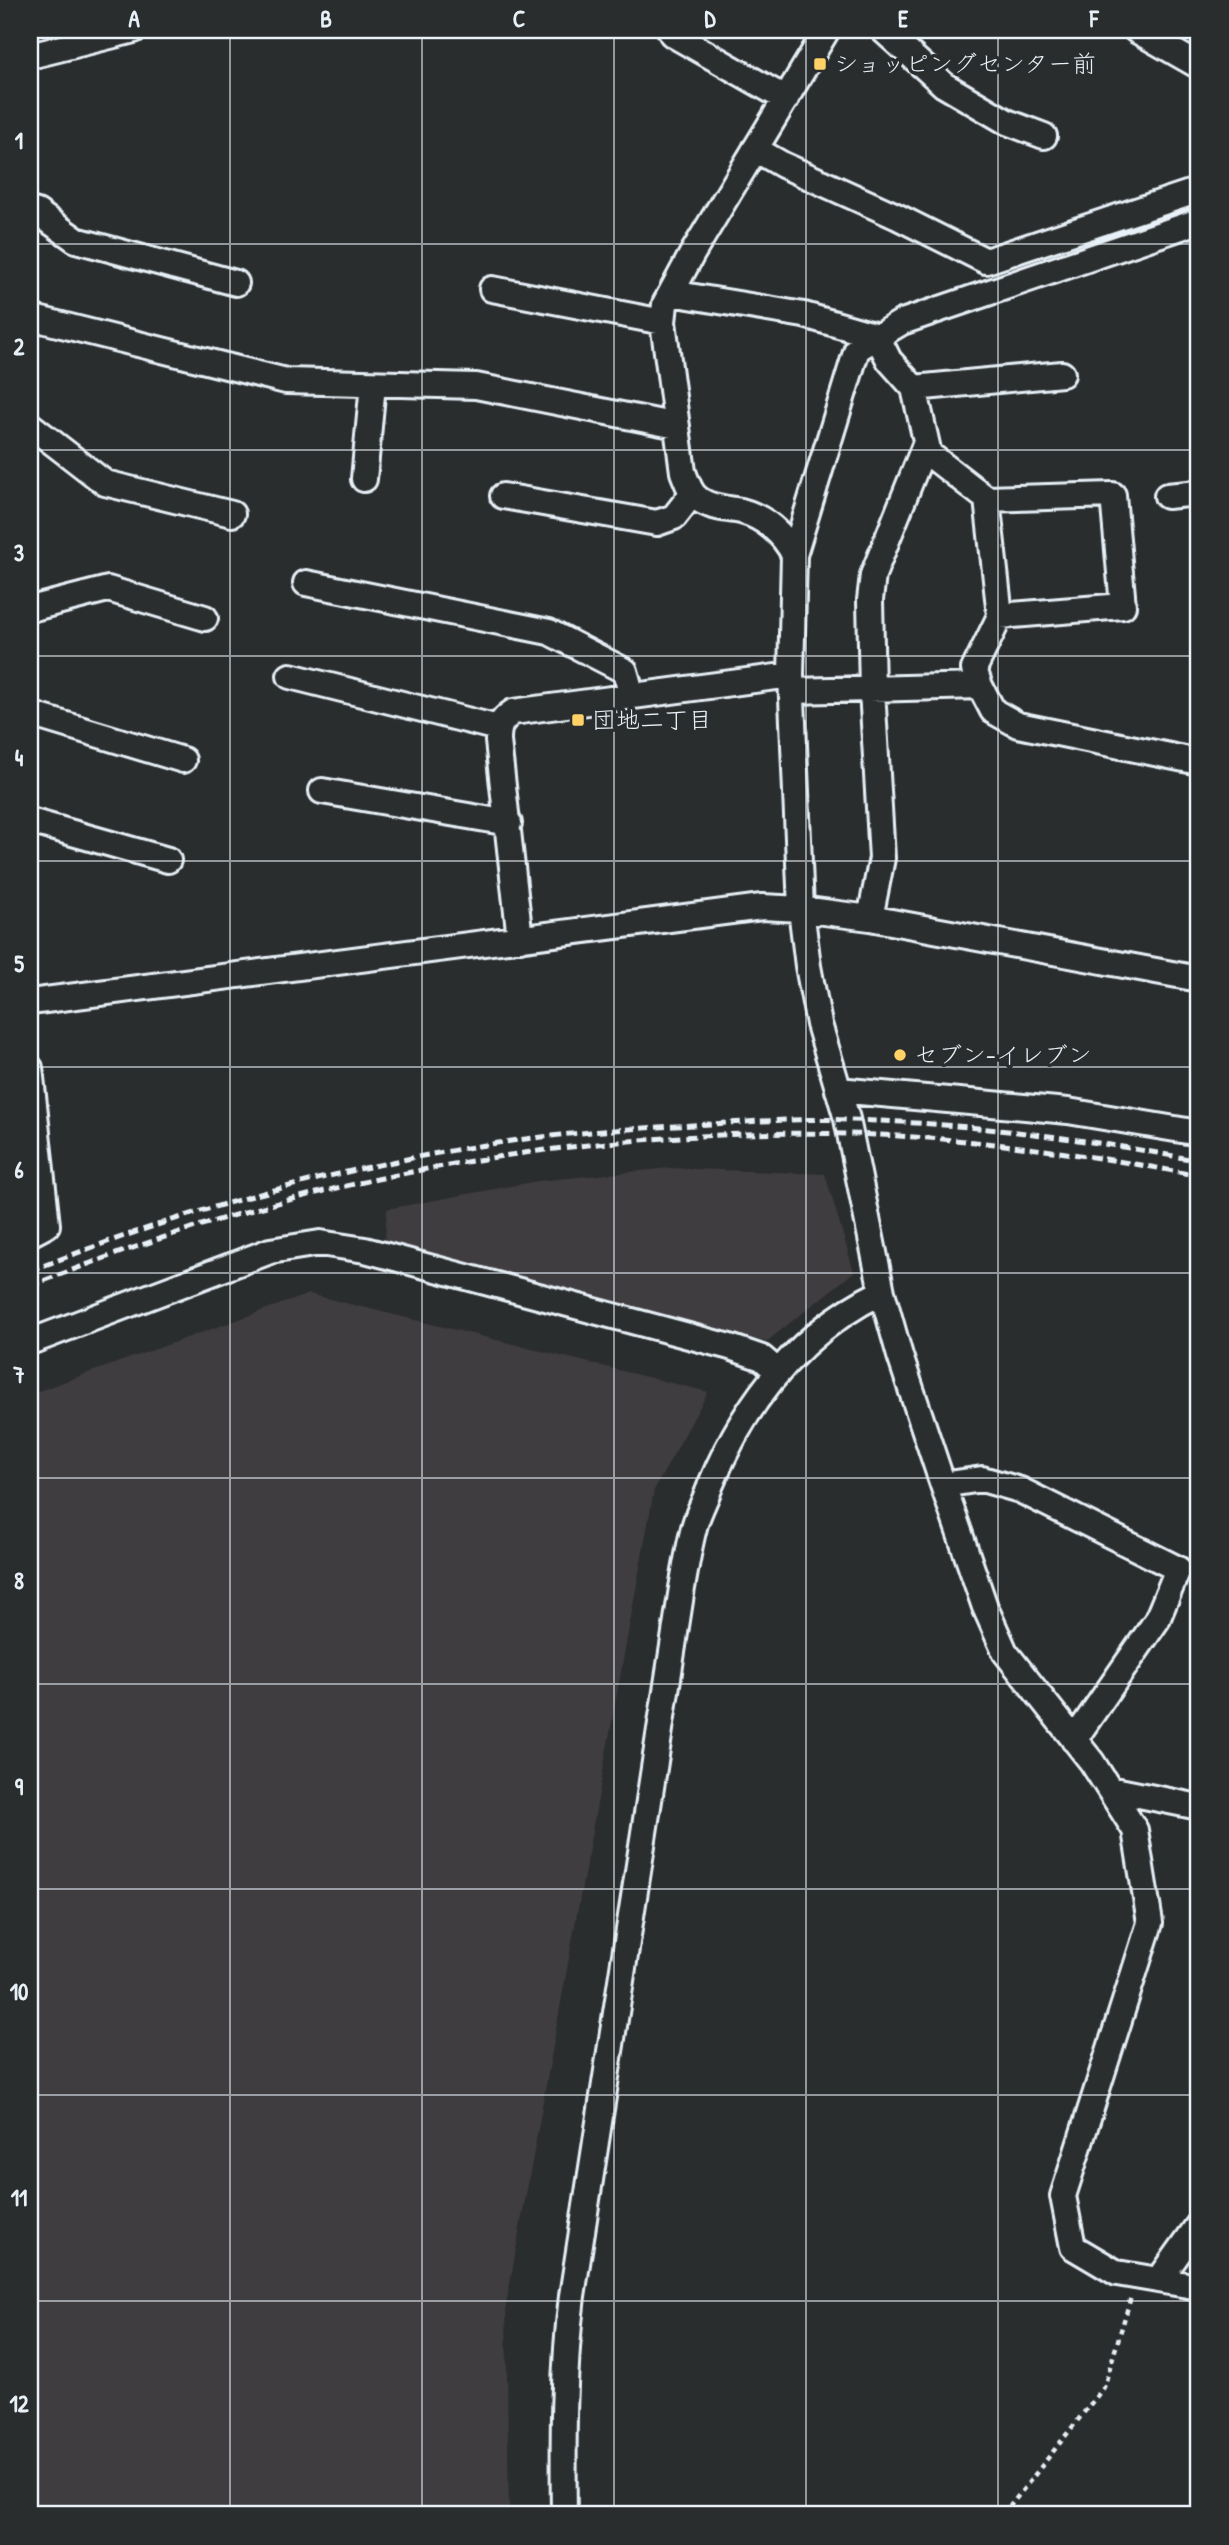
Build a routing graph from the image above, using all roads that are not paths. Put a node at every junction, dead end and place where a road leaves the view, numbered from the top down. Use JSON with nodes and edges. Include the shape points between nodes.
{"nodes":[{"id":1,"x":134,"y":30,"type":"edge"},
{"id":2,"x":670,"y":30,"type":"edge"},
{"id":3,"x":827,"y":30,"type":"edge"},
{"id":4,"x":883,"y":30,"type":"edge"},
{"id":5,"x":1136,"y":30,"type":"edge"},
{"id":6,"x":30,"y":56,"type":"edge"},
{"id":7,"x":1199,"y":66,"type":"edge"},
{"id":8,"x":786,"y":99,"type":"junction"},
{"id":9,"x":1044,"y":136,"type":"dead end"},
{"id":10,"x":755,"y":149,"type":"junction"},
{"id":11,"x":1199,"y":190,"type":"edge"},
{"id":12,"x":30,"y":210,"type":"edge"},
{"id":13,"x":1199,"y":222,"type":"edge"},
{"id":14,"x":236,"y":283,"type":"dead end"},
{"id":15,"x":492,"y":289,"type":"dead end"},
{"id":16,"x":671,"y":293,"type":"junction"},
{"id":17,"x":30,"y":317,"type":"edge"},
{"id":18,"x":663,"y":322,"type":"junction"},
{"id":19,"x":877,"y":336,"type":"junction"},
{"id":20,"x":1062,"y":374,"type":"dead end"},
{"id":21,"x":373,"y":384,"type":"junction"},
{"id":22,"x":915,"y":388,"type":"junction"},
{"id":23,"x":30,"y":425,"type":"edge"},
{"id":24,"x":677,"y":426,"type":"junction"},
{"id":25,"x":925,"y":445,"type":"junction"},
{"id":26,"x":364,"y":479,"type":"dead end"},
{"id":27,"x":692,"y":494,"type":"junction"},
{"id":28,"x":1199,"y":494,"type":"edge"},
{"id":29,"x":503,"y":496,"type":"dead end"},
{"id":30,"x":1167,"y":496,"type":"dead end"},
{"id":31,"x":987,"y":499,"type":"junction"},
{"id":32,"x":232,"y":514,"type":"dead end"},
{"id":33,"x":794,"y":555,"type":"junction"},
{"id":34,"x":306,"y":583,"type":"dead end"},
{"id":35,"x":30,"y":609,"type":"edge"},
{"id":36,"x":1000,"y":616,"type":"junction"},
{"id":37,"x":205,"y":618,"type":"dead end"},
{"id":38,"x":289,"y":676,"type":"dead end"},
{"id":39,"x":792,"y":683,"type":"junction"},
{"id":40,"x":980,"y":686,"type":"junction"},
{"id":41,"x":872,"y":690,"type":"junction"},
{"id":42,"x":632,"y":696,"type":"junction"},
{"id":43,"x":30,"y":714,"type":"edge"},
{"id":44,"x":498,"y":728,"type":"junction"},
{"id":45,"x":183,"y":761,"type":"dead end"},
{"id":46,"x":1199,"y":762,"type":"edge"},
{"id":47,"x":321,"y":791,"type":"dead end"},
{"id":48,"x":30,"y":821,"type":"edge"},
{"id":49,"x":509,"y":823,"type":"junction"},
{"id":50,"x":169,"y":860,"type":"dead end"},
{"id":51,"x":801,"y":909,"type":"junction"},
{"id":52,"x":870,"y":918,"type":"junction"},
{"id":53,"x":520,"y":939,"type":"junction"},
{"id":54,"x":1199,"y":979,"type":"edge"},
{"id":55,"x":30,"y":1003,"type":"edge"},
{"id":56,"x":30,"y":1068,"type":"edge"},
{"id":57,"x":838,"y":1090,"type":"junction"},
{"id":58,"x":1199,"y":1133,"type":"edge"},
{"id":59,"x":30,"y":1234,"type":"edge"},
{"id":60,"x":882,"y":1292,"type":"junction"},
{"id":61,"x":30,"y":1342,"type":"edge"},
{"id":62,"x":777,"y":1371,"type":"junction"},
{"id":63,"x":943,"y":1485,"type":"junction"},
{"id":64,"x":1074,"y":1740,"type":"junction"},
{"id":65,"x":1109,"y":1789,"type":"junction"},
{"id":66,"x":1199,"y":1807,"type":"edge"},
{"id":67,"x":1199,"y":2224,"type":"edge"},
{"id":68,"x":1148,"y":2278,"type":"junction"},
{"id":69,"x":1199,"y":2287,"type":"edge"},
{"id":70,"x":564,"y":2515,"type":"edge"}],
"edges":[{"from":1,"to":6,"type":"street"},
{"from":2,"to":8,"type":"street"},
{"from":3,"to":8,"type":"street"},
{"from":4,"to":9,"type":"street","via":[[944,85],[1007,122]]},
{"from":5,"to":7,"type":"street"},
{"from":8,"to":10,"type":"street"},
{"from":10,"to":11,"type":"street","via":[[986,261]]},
{"from":10,"to":16,"type":"street"},
{"from":12,"to":14,"type":"street","via":[[76,240]]},
{"from":13,"to":19,"type":"street","via":[[902,322]]},
{"from":15,"to":18,"type":"street"},
{"from":16,"to":18,"type":"street"},
{"from":16,"to":19,"type":"street","via":[[804,315]]},
{"from":17,"to":21,"type":"street","via":[[255,375]]},
{"from":18,"to":24,"type":"street"},
{"from":19,"to":22,"type":"street","via":[[889,360]]},
{"from":19,"to":33,"type":"street","via":[[857,349],[849,368]]},
{"from":20,"to":22,"type":"street"},
{"from":21,"to":24,"type":"street","via":[[477,386]]},
{"from":21,"to":26,"type":"street"},
{"from":22,"to":25,"type":"street"},
{"from":23,"to":32,"type":"street","via":[[105,483]]},
{"from":24,"to":27,"type":"street","via":[[683,472]]},
{"from":25,"to":31,"type":"street","via":[[929,454]]},
{"from":25,"to":41,"type":"street","via":[[873,575]]},
{"from":27,"to":29,"type":"street","via":[[674,517],[657,523]]},
{"from":27,"to":33,"type":"street","via":[[703,503],[766,522],[787,540]]},
{"from":28,"to":30,"type":"street"},
{"from":31,"to":36,"type":"street"},
{"from":31,"to":36,"type":"street","via":[[1113,495],[1122,606]]},
{"from":33,"to":39,"type":"street"},
{"from":34,"to":42,"type":"street","via":[[549,632],[625,671]]},
{"from":35,"to":37,"type":"street","via":[[108,589]]},
{"from":36,"to":40,"type":"street","via":[[974,669]]},
{"from":38,"to":44,"type":"street"},
{"from":39,"to":41,"type":"street"},
{"from":39,"to":42,"type":"street"},
{"from":39,"to":51,"type":"street"},
{"from":40,"to":41,"type":"street"},
{"from":40,"to":46,"type":"street","via":[[993,711],[1018,725]]},
{"from":41,"to":52,"type":"street","via":[[882,858]]},
{"from":42,"to":44,"type":"street","via":[[513,712]]},
{"from":43,"to":45,"type":"street"},
{"from":44,"to":49,"type":"street"},
{"from":47,"to":49,"type":"street"},
{"from":48,"to":50,"type":"street"},
{"from":49,"to":53,"type":"street"},
{"from":51,"to":52,"type":"street"},
{"from":51,"to":53,"type":"street","via":[[762,907]]},
{"from":51,"to":57,"type":"street","via":[[817,1012]]},
{"from":52,"to":54,"type":"street"},
{"from":53,"to":55,"type":"street"},
{"from":56,"to":59,"type":"street","via":[[47,1225]]},
{"from":57,"to":58,"type":"street","via":[[1068,1111]]},
{"from":57,"to":60,"type":"street"},
{"from":60,"to":62,"type":"street","via":[[817,1332]]},
{"from":60,"to":63,"type":"street"},
{"from":61,"to":62,"type":"street","via":[[270,1251],[320,1243],[365,1250],[730,1347],[762,1358]]},
{"from":62,"to":70,"type":"street","via":[[721,1461],[695,1523],[682,1588],[569,2321],[563,2410]]},
{"from":63,"to":64,"type":"street","via":[[1005,1652]]},
{"from":63,"to":64,"type":"street","via":[[982,1479],[1020,1490],[1178,1569],[1157,1620]]},
{"from":64,"to":65,"type":"street"},
{"from":65,"to":66,"type":"street"},
{"from":65,"to":68,"type":"street","via":[[1135,1830],[1150,1923],[1063,2196],[1073,2247],[1117,2273]]},
{"from":67,"to":68,"type":"street"},
{"from":68,"to":69,"type":"street"}]}
